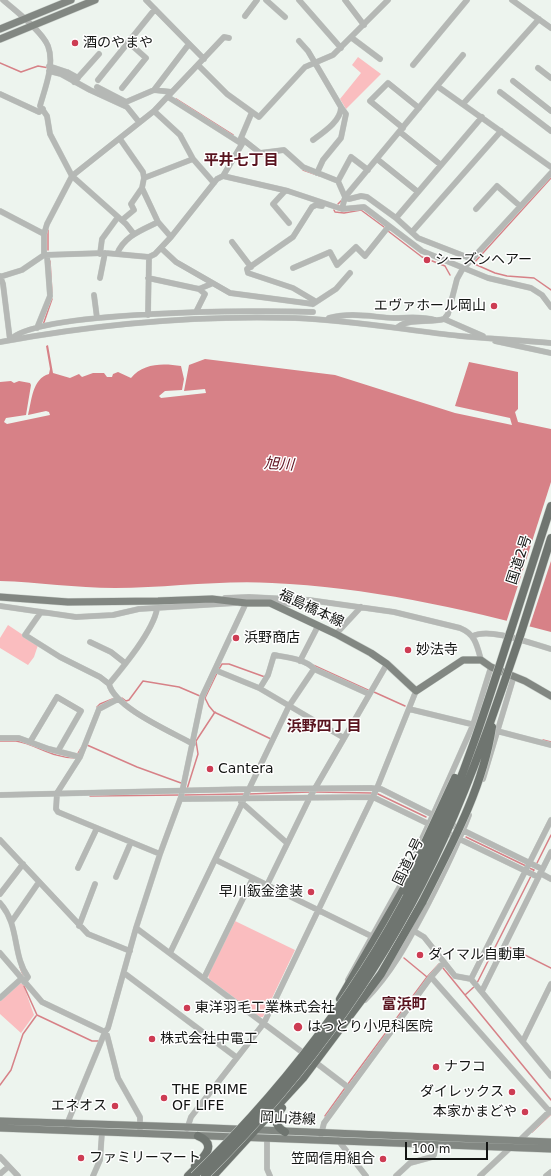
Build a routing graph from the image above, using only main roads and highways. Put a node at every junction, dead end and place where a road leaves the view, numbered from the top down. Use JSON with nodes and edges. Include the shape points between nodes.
{"nodes":[{"id":1,"x":71,"y":0,"type":"edge"},
{"id":2,"x":95,"y":0,"type":"edge"},
{"id":3,"x":0,"y":29,"type":"edge"},
{"id":4,"x":0,"y":39,"type":"edge"},
{"id":5,"x":551,"y":506,"type":"edge"},
{"id":6,"x":551,"y":538,"type":"edge"},
{"id":7,"x":0,"y":597,"type":"edge"},
{"id":8,"x":550,"y":694,"type":"edge"},
{"id":9,"x":494,"y":713,"type":"junction"},
{"id":10,"x":476,"y":726,"type":"junction"},
{"id":11,"x":326,"y":1045,"type":"junction"},
{"id":12,"x":303,"y":1078,"type":"junction"},
{"id":13,"x":0,"y":1122,"type":"edge"},
{"id":14,"x":67,"y":1127,"type":"junction"},
{"id":15,"x":0,"y":1128,"type":"edge"},
{"id":16,"x":140,"y":1130,"type":"junction"},
{"id":17,"x":256,"y":1130,"type":"junction"},
{"id":18,"x":285,"y":1132,"type":"junction"},
{"id":19,"x":236,"y":1133,"type":"junction"},
{"id":20,"x":248,"y":1134,"type":"junction"},
{"id":21,"x":198,"y":1136,"type":"junction"},
{"id":22,"x":228,"y":1137,"type":"junction"},
{"id":23,"x":321,"y":1137,"type":"junction"},
{"id":24,"x":551,"y":1142,"type":"edge"},
{"id":25,"x":551,"y":1149,"type":"edge"},
{"id":26,"x":184,"y":1176,"type":"edge"},
{"id":27,"x":188,"y":1176,"type":"edge"},
{"id":28,"x":194,"y":1176,"type":"edge"},
{"id":29,"x":205,"y":1176,"type":"edge"},
{"id":30,"x":213,"y":1176,"type":"edge"}],
"edges":[{"from":1,"to":3,"type":"main road"},
{"from":2,"to":4,"type":"main road"},
{"from":5,"to":10,"type":"highway","name":"国道2号","bridge":true},
{"from":6,"to":9,"type":"highway","name":"国道2号","bridge":true},
{"from":7,"to":8,"type":"main road","name":"福島橋本線","via":[[68,602],[212,598],[243,603],[270,603],[371,653],[416,691],[463,660],[481,660]]},
{"from":9,"to":11,"type":"highway","bridge":true,"via":[[489,748],[478,780],[424,901],[385,968]]},
{"from":9,"to":29,"type":"highway","name":"国道2号","bridge":true,"via":[[460,802],[430,866],[391,940],[364,984],[286,1090]]},
{"from":10,"to":19,"type":"highway","bridge":true,"via":[[403,890],[342,995],[302,1052]]},
{"from":10,"to":28,"type":"highway","name":"国道2号","bridge":true,"via":[[465,769],[437,835],[394,920],[359,980],[286,1079]]},
{"from":11,"to":12,"type":"highway"},
{"from":11,"to":20,"type":"highway","via":[[310,1058]]},
{"from":12,"to":17,"type":"highway"},
{"from":12,"to":18,"type":"highway","via":[[296,1092],[276,1118],[278,1126]]},
{"from":13,"to":14,"type":"main road"},
{"from":14,"to":15,"type":"main road"},
{"from":14,"to":16,"type":"main road"},
{"from":14,"to":16,"type":"main road","via":[[102,1132]]},
{"from":16,"to":19,"type":"main road","via":[[188,1127]]},
{"from":16,"to":21,"type":"main road"},
{"from":17,"to":18,"type":"main road","name":"岡山港線"},
{"from":17,"to":20,"type":"highway"},
{"from":18,"to":23,"type":"main road","name":"岡山港線"},
{"from":19,"to":20,"type":"highway"},
{"from":19,"to":22,"type":"highway"},
{"from":20,"to":23,"type":"main road","name":"岡山港線","via":[[267,1138]]},
{"from":20,"to":30,"type":"highway"},
{"from":21,"to":22,"type":"main road"},
{"from":21,"to":26,"type":"highway","via":[[206,1143],[207,1154]]},
{"from":22,"to":27,"type":"highway"},
{"from":23,"to":24,"type":"main road","name":"岡山港線"},
{"from":23,"to":25,"type":"main road","name":"岡山港線","via":[[338,1140]]}]}
